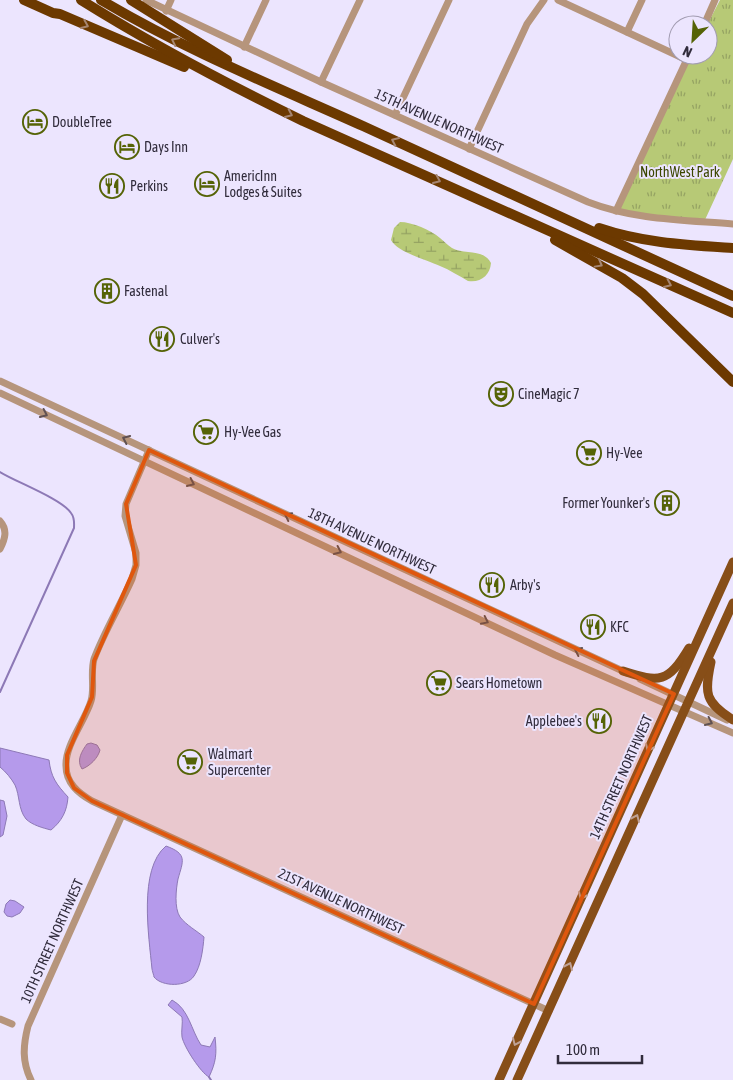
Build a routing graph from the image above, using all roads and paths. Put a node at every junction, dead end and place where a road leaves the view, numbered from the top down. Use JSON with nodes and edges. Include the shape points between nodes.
{"nodes":[{"id":1,"x":24,"y":0,"type":"edge"},
{"id":2,"x":39,"y":0,"type":"edge"},
{"id":3,"x":81,"y":0,"type":"edge"},
{"id":4,"x":101,"y":0,"type":"edge"},
{"id":5,"x":131,"y":0,"type":"edge"},
{"id":6,"x":146,"y":0,"type":"edge"},
{"id":7,"x":171,"y":0,"type":"edge"},
{"id":8,"x":266,"y":0,"type":"edge"},
{"id":9,"x":360,"y":0,"type":"edge"},
{"id":10,"x":449,"y":0,"type":"edge"},
{"id":11,"x":544,"y":0,"type":"edge"},
{"id":12,"x":558,"y":0,"type":"edge"},
{"id":13,"x":642,"y":0,"type":"edge"},
{"id":14,"x":715,"y":0,"type":"edge"},
{"id":15,"x":166,"y":11,"type":"junction"},
{"id":16,"x":60,"y":14,"type":"junction"},
{"id":17,"x":708,"y":15,"type":"edge"},
{"id":18,"x":627,"y":32,"type":"junction"},
{"id":19,"x":244,"y":47,"type":"junction"},
{"id":20,"x":668,"y":49,"type":"edge"},
{"id":21,"x":684,"y":65,"type":"edge"},
{"id":22,"x":321,"y":82,"type":"junction"},
{"id":23,"x":266,"y":83,"type":"junction"},
{"id":24,"x":245,"y":93,"type":"junction"},
{"id":25,"x":395,"y":115,"type":"junction"},
{"id":26,"x":469,"y":149,"type":"junction"},
{"id":27,"x":487,"y":183,"type":"junction"},
{"id":28,"x":480,"y":199,"type":"junction"},
{"id":29,"x":616,"y":211,"type":"junction"},
{"id":30,"x":733,"y":224,"type":"edge"},
{"id":31,"x":733,"y":248,"type":"edge"},
{"id":32,"x":733,"y":296,"type":"edge"},
{"id":33,"x":733,"y":313,"type":"edge"},
{"id":34,"x":3,"y":382,"type":"edge"},
{"id":35,"x":733,"y":382,"type":"edge"},
{"id":36,"x":0,"y":394,"type":"edge"},
{"id":37,"x":149,"y":450,"type":"junction"},
{"id":38,"x":144,"y":461,"type":"junction"},
{"id":39,"x":0,"y":521,"type":"edge"},
{"id":40,"x":0,"y":549,"type":"edge"},
{"id":41,"x":733,"y":562,"type":"edge"},
{"id":42,"x":733,"y":603,"type":"edge"},
{"id":43,"x":711,"y":612,"type":"junction"},
{"id":44,"x":726,"y":619,"type":"junction"},
{"id":45,"x":623,"y":671,"type":"junction"},
{"id":46,"x":674,"y":694,"type":"junction"},
{"id":47,"x":689,"y":701,"type":"junction"},
{"id":48,"x":669,"y":704,"type":"junction"},
{"id":49,"x":684,"y":710,"type":"junction"},
{"id":50,"x":733,"y":721,"type":"edge"},
{"id":51,"x":733,"y":733,"type":"edge"},
{"id":52,"x":122,"y":815,"type":"junction"},
{"id":53,"x":534,"y":1004,"type":"junction"},
{"id":54,"x":549,"y":1011,"type":"junction"},
{"id":55,"x":0,"y":1019,"type":"edge"},
{"id":56,"x":12,"y":1024,"type":"dead end"},
{"id":57,"x":31,"y":1080,"type":"edge"},
{"id":58,"x":499,"y":1080,"type":"edge"},
{"id":59,"x":517,"y":1080,"type":"edge"}],
"edges":[{"from":1,"to":16,"type":"highway"},
{"from":2,"to":16,"type":"highway"},
{"from":3,"to":24,"type":"highway","via":[[134,33]]},
{"from":23,"to":4,"type":"highway","one_way":true,"via":[[178,43]]},
{"from":5,"to":23,"type":"highway"},
{"from":6,"to":15,"type":"street","name":"15TH AVENUE NORTHWEST"},
{"from":7,"to":15,"type":"street"},
{"from":8,"to":19,"type":"street"},
{"from":9,"to":22,"type":"street"},
{"from":10,"to":25,"type":"street"},
{"from":11,"to":26,"type":"street","via":[[527,24]]},
{"from":12,"to":18,"type":"street"},
{"from":13,"to":18,"type":"street"},
{"from":14,"to":17,"type":"street"},
{"from":15,"to":19,"type":"street","name":"15TH AVENUE NORTHWEST"},
{"from":16,"to":24,"type":"highway","one_way":true},
{"from":18,"to":20,"type":"street"},
{"from":19,"to":22,"type":"street","name":"15TH AVENUE NORTHWEST"},
{"from":21,"to":29,"type":"street"},
{"from":22,"to":25,"type":"street","name":"15TH AVENUE NORTHWEST"},
{"from":27,"to":23,"type":"highway","one_way":true},
{"from":24,"to":28,"type":"highway","one_way":true},
{"from":25,"to":26,"type":"street","name":"15TH AVENUE NORTHWEST"},
{"from":26,"to":29,"type":"street","name":"15TH AVENUE NORTHWEST"},
{"from":27,"to":31,"type":"highway","via":[[629,237]]},
{"from":27,"to":32,"type":"highway"},
{"from":28,"to":33,"type":"highway","one_way":true},
{"from":28,"to":35,"type":"highway","one_way":true,"via":[[622,278],[651,301]]},
{"from":29,"to":30,"type":"street","name":"15TH AVENUE NORTHWEST"},
{"from":34,"to":36,"type":"street"},
{"from":37,"to":34,"type":"street","name":"18TH AVENUE NORTHWEST","one_way":true},
{"from":36,"to":38,"type":"street","name":"18TH AVENUE NORTHWEST","one_way":true},
{"from":37,"to":38,"type":"street","name":"21ST AVENUE NORTHWEST"},
{"from":45,"to":37,"type":"street","name":"18TH AVENUE NORTHWEST","one_way":true},
{"from":38,"to":48,"type":"street","name":"18TH AVENUE NORTHWEST","one_way":true,"via":[[555,655]]},
{"from":38,"to":52,"type":"street","name":"21ST AVENUE NORTHWEST","via":[[130,491],[125,516],[136,553],[136,566],[94,661],[91,702],[68,752],[66,764],[69,780],[77,792]]},
{"from":39,"to":40,"type":"street","via":[[5,535]]},
{"from":41,"to":43,"type":"main road","name":"14TH STREET NORTHWEST"},
{"from":42,"to":44,"type":"main road"},
{"from":43,"to":45,"type":"main road","via":[[673,672],[655,679]]},
{"from":43,"to":46,"type":"main road","name":"14TH STREET NORTHWEST"},
{"from":44,"to":47,"type":"main road"},
{"from":44,"to":50,"type":"main road","via":[[711,662],[708,693],[716,709]]},
{"from":45,"to":46,"type":"street","name":"18TH AVENUE NORTHWEST"},
{"from":46,"to":47,"type":"street","name":"18TH AVENUE NORTHWEST"},
{"from":46,"to":48,"type":"main road","name":"14TH STREET NORTHWEST"},
{"from":47,"to":49,"type":"main road"},
{"from":47,"to":50,"type":"street","name":"18TH AVENUE NORTHWEST"},
{"from":48,"to":49,"type":"street","name":"18TH AVENUE NORTHWEST"},
{"from":48,"to":53,"type":"main road","name":"14TH STREET NORTHWEST","one_way":true},
{"from":49,"to":51,"type":"street","name":"18TH AVENUE NORTHWEST","one_way":true},
{"from":54,"to":49,"type":"main road","one_way":true},
{"from":52,"to":53,"type":"street","name":"21ST AVENUE NORTHWEST"},
{"from":52,"to":57,"type":"street","name":"10TH STREET NORTHWEST","via":[[28,1026],[24,1063]]},
{"from":53,"to":54,"type":"street","name":"21ST AVENUE NORTHWEST"},
{"from":53,"to":58,"type":"main road","name":"14TH STREET NORTHWEST","one_way":true},
{"from":54,"to":59,"type":"main road"},
{"from":55,"to":56,"type":"street"}]}
